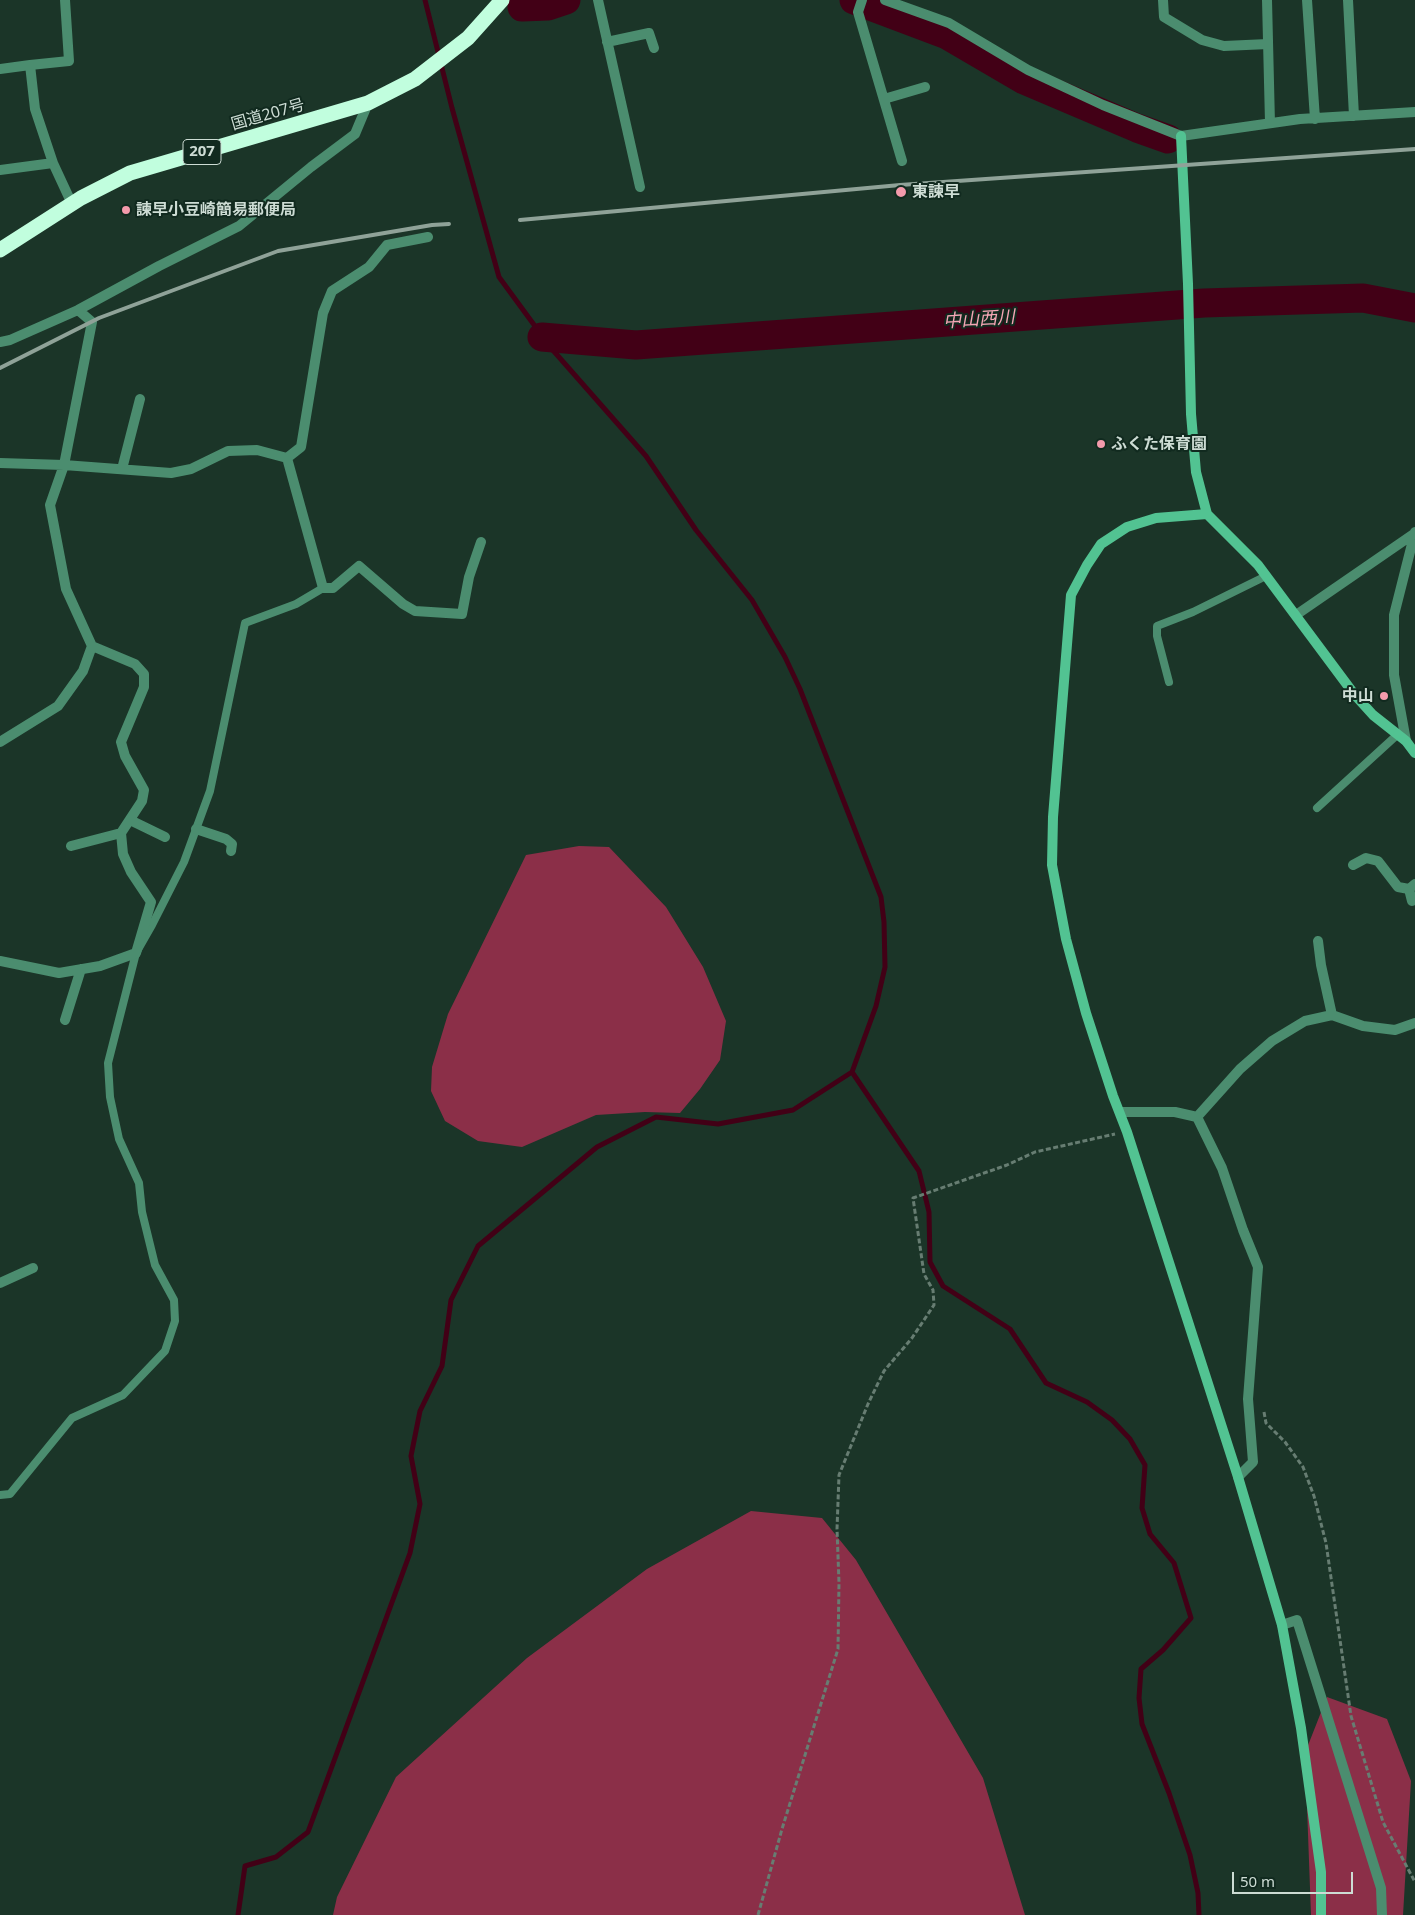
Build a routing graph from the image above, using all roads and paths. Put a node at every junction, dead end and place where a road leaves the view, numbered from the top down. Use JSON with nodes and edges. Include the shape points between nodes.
{"nodes":[{"id":1,"x":65,"y":0,"type":"edge"},
{"id":2,"x":502,"y":0,"type":"edge"},
{"id":3,"x":598,"y":0,"type":"edge"},
{"id":4,"x":862,"y":0,"type":"edge"},
{"id":5,"x":885,"y":0,"type":"edge"},
{"id":6,"x":1163,"y":0,"type":"edge"},
{"id":7,"x":1266,"y":0,"type":"edge"},
{"id":8,"x":1307,"y":0,"type":"edge"},
{"id":9,"x":1348,"y":0,"type":"edge"},
{"id":10,"x":607,"y":42,"type":"junction"},
{"id":11,"x":1268,"y":44,"type":"junction"},
{"id":12,"x":654,"y":48,"type":"dead end"},
{"id":13,"x":30,"y":65,"type":"junction"},
{"id":14,"x":0,"y":69,"type":"edge"},
{"id":15,"x":925,"y":87,"type":"dead end"},
{"id":16,"x":884,"y":99,"type":"junction"},
{"id":17,"x":368,"y":103,"type":"junction"},
{"id":18,"x":1415,"y":112,"type":"edge"},
{"id":19,"x":1354,"y":116,"type":"junction"},
{"id":20,"x":1315,"y":119,"type":"junction"},
{"id":21,"x":1270,"y":124,"type":"junction"},
{"id":22,"x":1181,"y":136,"type":"junction"},
{"id":23,"x":902,"y":161,"type":"dead end"},
{"id":24,"x":53,"y":163,"type":"junction"},
{"id":25,"x":0,"y":170,"type":"edge"},
{"id":26,"x":640,"y":187,"type":"dead end"},
{"id":27,"x":72,"y":204,"type":"junction"},
{"id":28,"x":428,"y":237,"type":"dead end"},
{"id":29,"x":0,"y":250,"type":"edge"},
{"id":30,"x":78,"y":310,"type":"junction"},
{"id":31,"x":0,"y":342,"type":"edge"},
{"id":32,"x":140,"y":399,"type":"dead end"},
{"id":33,"x":287,"y":458,"type":"junction"},
{"id":34,"x":0,"y":463,"type":"edge"},
{"id":35,"x":64,"y":465,"type":"junction"},
{"id":36,"x":122,"y":469,"type":"junction"},
{"id":37,"x":1207,"y":514,"type":"junction"},
{"id":38,"x":1415,"y":532,"type":"edge"},
{"id":39,"x":481,"y":542,"type":"dead end"},
{"id":40,"x":1266,"y":576,"type":"junction"},
{"id":41,"x":323,"y":588,"type":"junction"},
{"id":42,"x":1296,"y":615,"type":"junction"},
{"id":43,"x":92,"y":646,"type":"junction"},
{"id":44,"x":1169,"y":682,"type":"dead end"},
{"id":45,"x":1402,"y":738,"type":"junction"},
{"id":46,"x":0,"y":742,"type":"edge"},
{"id":47,"x":1415,"y":753,"type":"edge"},
{"id":48,"x":1317,"y":808,"type":"dead end"},
{"id":49,"x":130,"y":820,"type":"junction"},
{"id":50,"x":196,"y":829,"type":"junction"},
{"id":51,"x":121,"y":834,"type":"junction"},
{"id":52,"x":165,"y":837,"type":"dead end"},
{"id":53,"x":71,"y":846,"type":"dead end"},
{"id":54,"x":231,"y":851,"type":"dead end"},
{"id":55,"x":1353,"y":865,"type":"dead end"},
{"id":56,"x":1412,"y":886,"type":"edge"},
{"id":57,"x":1412,"y":901,"type":"dead end"},
{"id":58,"x":1318,"y":941,"type":"dead end"},
{"id":59,"x":136,"y":953,"type":"junction"},
{"id":60,"x":0,"y":961,"type":"edge"},
{"id":61,"x":81,"y":969,"type":"junction"},
{"id":62,"x":1332,"y":1015,"type":"junction"},
{"id":63,"x":64,"y":1020,"type":"dead end"},
{"id":64,"x":1415,"y":1023,"type":"edge"},
{"id":65,"x":1121,"y":1112,"type":"junction"},
{"id":66,"x":1197,"y":1117,"type":"junction"},
{"id":67,"x":1127,"y":1132,"type":"junction"},
{"id":68,"x":33,"y":1268,"type":"dead end"},
{"id":69,"x":0,"y":1283,"type":"edge"},
{"id":70,"x":1248,"y":1399,"type":"junction"},
{"id":71,"x":1238,"y":1477,"type":"junction"},
{"id":72,"x":0,"y":1495,"type":"edge"},
{"id":73,"x":1282,"y":1625,"type":"junction"},
{"id":74,"x":1415,"y":1882,"type":"edge"},
{"id":75,"x":758,"y":1915,"type":"edge"},
{"id":76,"x":1321,"y":1915,"type":"edge"},
{"id":77,"x":1382,"y":1915,"type":"edge"}],
"edges":[{"from":1,"to":13,"type":"street","via":[[69,61]]},
{"from":2,"to":17,"type":"highway","name":"国道207号","number":"207","via":[[468,38],[415,79]]},
{"from":3,"to":10,"type":"street"},
{"from":4,"to":16,"type":"street","via":[[858,12]]},
{"from":5,"to":22,"type":"street","via":[[949,23],[1028,70]]},
{"from":6,"to":11,"type":"street","via":[[1164,17],[1202,40],[1224,46]]},
{"from":7,"to":11,"type":"street"},
{"from":8,"to":20,"type":"street"},
{"from":9,"to":19,"type":"street"},
{"from":10,"to":12,"type":"street","via":[[650,33]]},
{"from":10,"to":26,"type":"street"},
{"from":11,"to":21,"type":"street"},
{"from":13,"to":14,"type":"street"},
{"from":13,"to":24,"type":"street","via":[[35,109]]},
{"from":15,"to":16,"type":"street"},
{"from":16,"to":23,"type":"street"},
{"from":17,"to":27,"type":"highway","name":"国道207号","number":"207","via":[[130,173]]},
{"from":17,"to":30,"type":"street","via":[[355,134],[239,226]]},
{"from":18,"to":19,"type":"street"},
{"from":19,"to":20,"type":"street"},
{"from":20,"to":21,"type":"street"},
{"from":21,"to":22,"type":"street"},
{"from":22,"to":37,"type":"street","via":[[1191,414],[1196,472]]},
{"from":24,"to":25,"type":"street"},
{"from":24,"to":27,"type":"street"},
{"from":27,"to":29,"type":"highway","name":"国道207号","number":"207"},
{"from":28,"to":33,"type":"street","via":[[387,245],[369,267],[332,291],[322,313],[301,447]]},
{"from":30,"to":31,"type":"street"},
{"from":30,"to":35,"type":"street","via":[[92,322]]},
{"from":32,"to":36,"type":"street"},
{"from":33,"to":36,"type":"street","via":[[257,450],[228,451],[191,469],[171,474]]},
{"from":33,"to":41,"type":"street"},
{"from":34,"to":35,"type":"street"},
{"from":35,"to":36,"type":"street"},
{"from":35,"to":43,"type":"street","via":[[50,504],[66,589]]},
{"from":37,"to":40,"type":"street"},
{"from":37,"to":65,"type":"street","via":[[1156,518],[1127,527],[1100,544],[1071,595],[1052,864],[1066,939],[1086,1013]]},
{"from":38,"to":42,"type":"street"},
{"from":38,"to":45,"type":"street","via":[[1394,615],[1394,675]]},
{"from":39,"to":41,"type":"street","via":[[469,577],[462,614],[415,611],[359,566],[333,588]]},
{"from":40,"to":42,"type":"street"},
{"from":40,"to":44,"type":"lane","via":[[1194,612],[1157,626]]},
{"from":41,"to":50,"type":"lane","via":[[296,604],[244,623],[210,790]]},
{"from":42,"to":45,"type":"street","via":[[1372,715]]},
{"from":43,"to":46,"type":"street","via":[[83,671],[58,706]]},
{"from":43,"to":49,"type":"street","via":[[135,664],[144,674],[144,687],[121,742],[144,790],[142,801]]},
{"from":45,"to":47,"type":"street"},
{"from":45,"to":48,"type":"lane"},
{"from":49,"to":51,"type":"street"},
{"from":49,"to":52,"type":"street"},
{"from":50,"to":54,"type":"street","via":[[226,838],[232,844]]},
{"from":50,"to":59,"type":"lane","via":[[184,862]]},
{"from":51,"to":53,"type":"street"},
{"from":51,"to":59,"type":"street","via":[[123,854],[150,902]]},
{"from":55,"to":56,"type":"street","via":[[1366,858],[1378,860],[1398,887]]},
{"from":56,"to":57,"type":"street"},
{"from":58,"to":62,"type":"street"},
{"from":59,"to":61,"type":"street"},
{"from":59,"to":72,"type":"lane","via":[[108,1063],[110,1097],[119,1138],[139,1183],[142,1212],[155,1265],[174,1300],[176,1321],[165,1351],[123,1395],[72,1418],[10,1494]]},
{"from":60,"to":61,"type":"street","via":[[59,973]]},
{"from":61,"to":63,"type":"street"},
{"from":62,"to":64,"type":"street","via":[[1364,1026],[1395,1030]]},
{"from":62,"to":66,"type":"street","via":[[1305,1021],[1272,1041],[1240,1069]]},
{"from":65,"to":66,"type":"street","via":[[1175,1112]]},
{"from":65,"to":67,"type":"street"},
{"from":66,"to":70,"type":"street","via":[[1222,1168],[1258,1267]]},
{"from":67,"to":71,"type":"street"},
{"from":67,"to":75,"type":"path","via":[[1035,1152],[913,1198],[924,1274],[934,1290],[934,1305],[884,1371],[839,1475],[838,1648]]},
{"from":68,"to":69,"type":"street"},
{"from":70,"to":71,"type":"street","via":[[1253,1462]]},
{"from":70,"to":74,"type":"path","via":[[1262,1402],[1266,1423],[1303,1467],[1314,1496],[1326,1543],[1351,1716],[1383,1822]]},
{"from":71,"to":73,"type":"street"},
{"from":73,"to":76,"type":"street","via":[[1301,1728],[1321,1872]]},
{"from":73,"to":77,"type":"street","via":[[1297,1620],[1381,1888]]}]}
